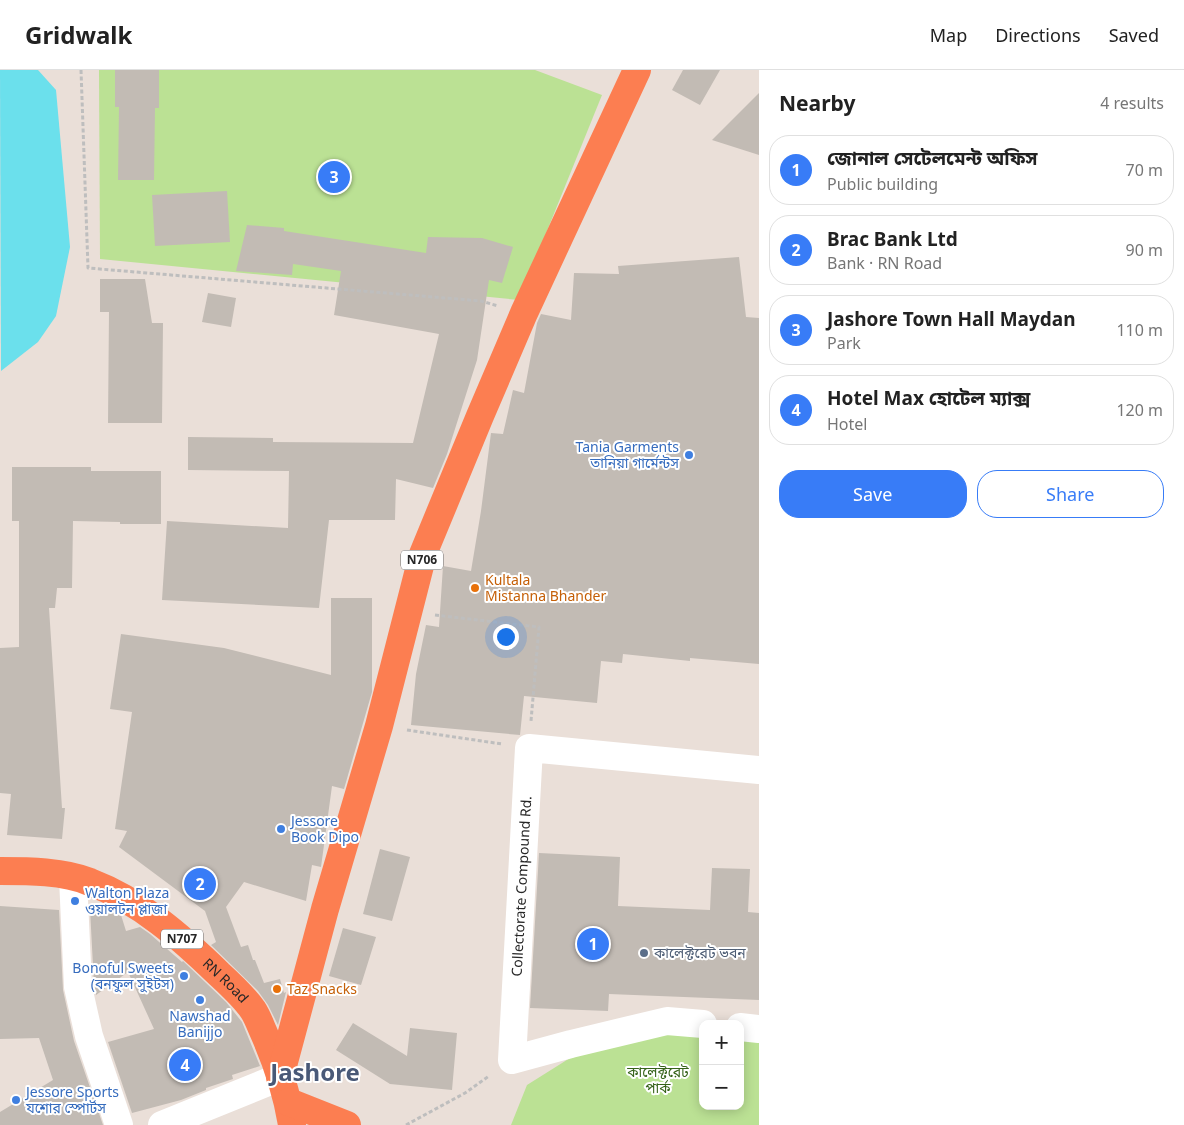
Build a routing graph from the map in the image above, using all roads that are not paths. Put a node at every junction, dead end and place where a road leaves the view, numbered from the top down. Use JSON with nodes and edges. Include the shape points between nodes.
{"nodes":[{"id":1,"x":637,"y":70,"type":"edge"},
{"id":2,"x":759,"y":770,"type":"edge"},
{"id":3,"x":0,"y":871,"type":"edge"},
{"id":4,"x":73,"y":878,"type":"junction"},
{"id":5,"x":699,"y":1024,"type":"edge"},
{"id":6,"x":744,"y":1027,"type":"edge"},
{"id":7,"x":759,"y":1029,"type":"edge"},
{"id":8,"x":280,"y":1077,"type":"junction"},
{"id":9,"x":290,"y":1114,"type":"edge"},
{"id":10,"x":119,"y":1125,"type":"edge"},
{"id":11,"x":162,"y":1125,"type":"edge"},
{"id":12,"x":347,"y":1125,"type":"edge"}],
"edges":[{"from":1,"to":8,"type":"highway","number":"N706","via":[[524,313],[424,554]]},
{"from":2,"to":5,"type":"street","name":"Collectorate Compound Rd.","via":[[529,748],[512,1060],[667,1021]]},
{"from":3,"to":4,"type":"highway","name":"RN Road","number":"N707","via":[[38,871]]},
{"from":4,"to":8,"type":"highway","name":"RN Road","number":"N707","via":[[89,881],[134,903],[198,952],[253,1010]]},
{"from":4,"to":10,"type":"street","via":[[78,987],[89,1036]]},
{"from":6,"to":7,"type":"street"},
{"from":8,"to":9,"type":"highway","name":"RN Road","number":"N707"},
{"from":8,"to":11,"type":"street"},
{"from":9,"to":12,"type":"highway","number":"N707"}]}
